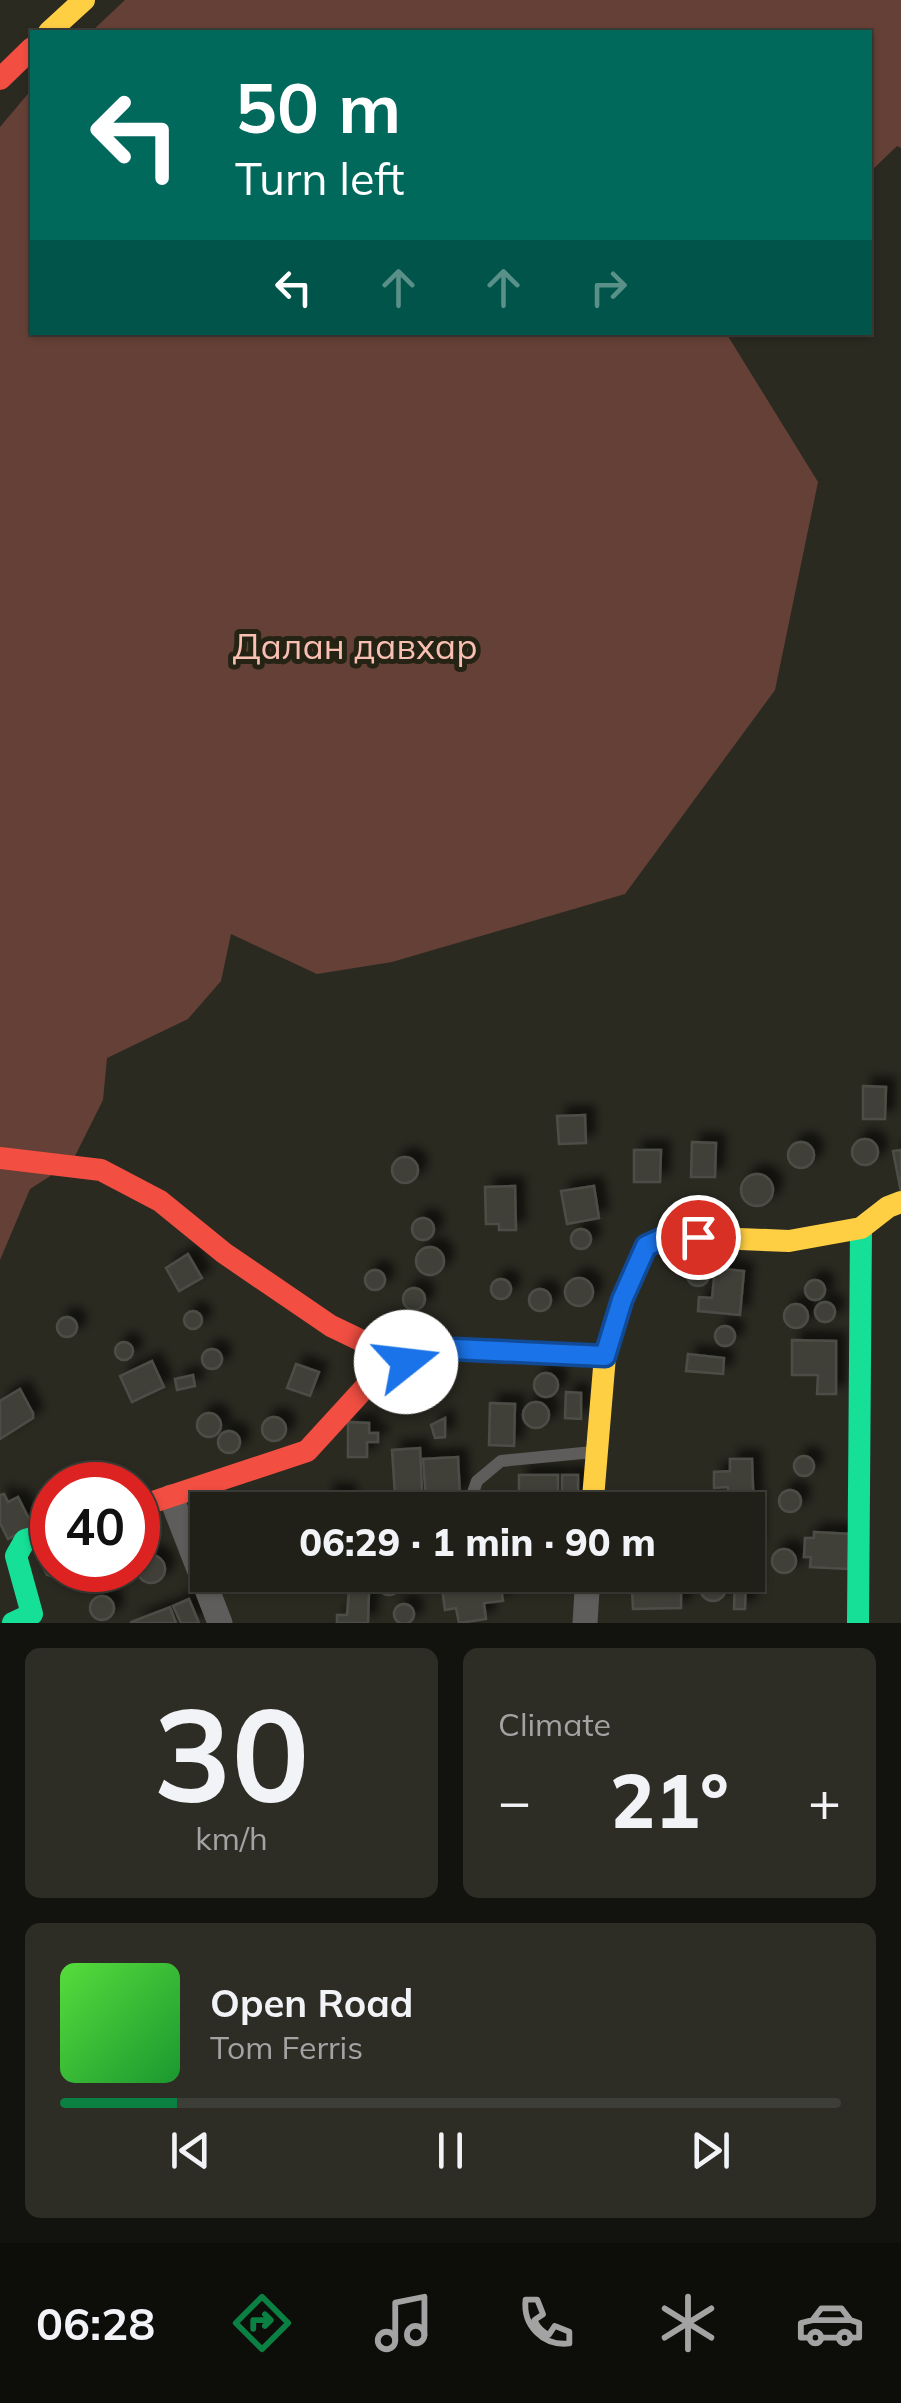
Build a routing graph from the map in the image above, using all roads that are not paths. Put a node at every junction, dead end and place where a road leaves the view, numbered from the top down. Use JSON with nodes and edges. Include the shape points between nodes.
{"nodes":[{"id":1,"x":84,"y":0,"type":"edge"},
{"id":2,"x":51,"y":30,"type":"edge"},
{"id":3,"x":30,"y":50,"type":"edge"},
{"id":4,"x":0,"y":79,"type":"edge"},
{"id":5,"x":0,"y":1158,"type":"edge"},
{"id":6,"x":901,"y":1202,"type":"edge"},
{"id":7,"x":861,"y":1228,"type":"junction"},
{"id":8,"x":605,"y":1356,"type":"junction"},
{"id":9,"x":406,"y":1362,"type":"junction"},
{"id":10,"x":596,"y":1451,"type":"junction"},
{"id":11,"x":472,"y":1492,"type":"edge"},
{"id":12,"x":593,"y":1492,"type":"edge"},
{"id":13,"x":171,"y":1497,"type":"junction"},
{"id":14,"x":160,"y":1500,"type":"edge"},
{"id":15,"x":30,"y":1539,"type":"edge"},
{"id":16,"x":587,"y":1592,"type":"edge"},
{"id":17,"x":33,"y":1620,"type":"edge"},
{"id":18,"x":220,"y":1623,"type":"edge"},
{"id":19,"x":584,"y":1623,"type":"edge"},
{"id":20,"x":858,"y":1623,"type":"edge"}],
"edges":[{"from":1,"to":2,"type":"street"},
{"from":3,"to":4,"type":"street"},
{"from":5,"to":9,"type":"street","via":[[101,1170],[160,1201],[330,1326]]},
{"from":6,"to":7,"type":"street"},
{"from":7,"to":8,"type":"street","via":[[789,1241],[668,1236],[646,1246]]},
{"from":7,"to":20,"type":"street"},
{"from":8,"to":9,"type":"street","via":[[431,1348]]},
{"from":8,"to":10,"type":"street"},
{"from":9,"to":13,"type":"street","via":[[372,1380],[307,1452]]},
{"from":10,"to":11,"type":"lane","via":[[501,1462],[476,1480]]},
{"from":10,"to":12,"type":"street"},
{"from":13,"to":14,"type":"street"},
{"from":13,"to":18,"type":"street"},
{"from":15,"to":17,"type":"street","via":[[16,1556]]},
{"from":16,"to":19,"type":"street"}]}
